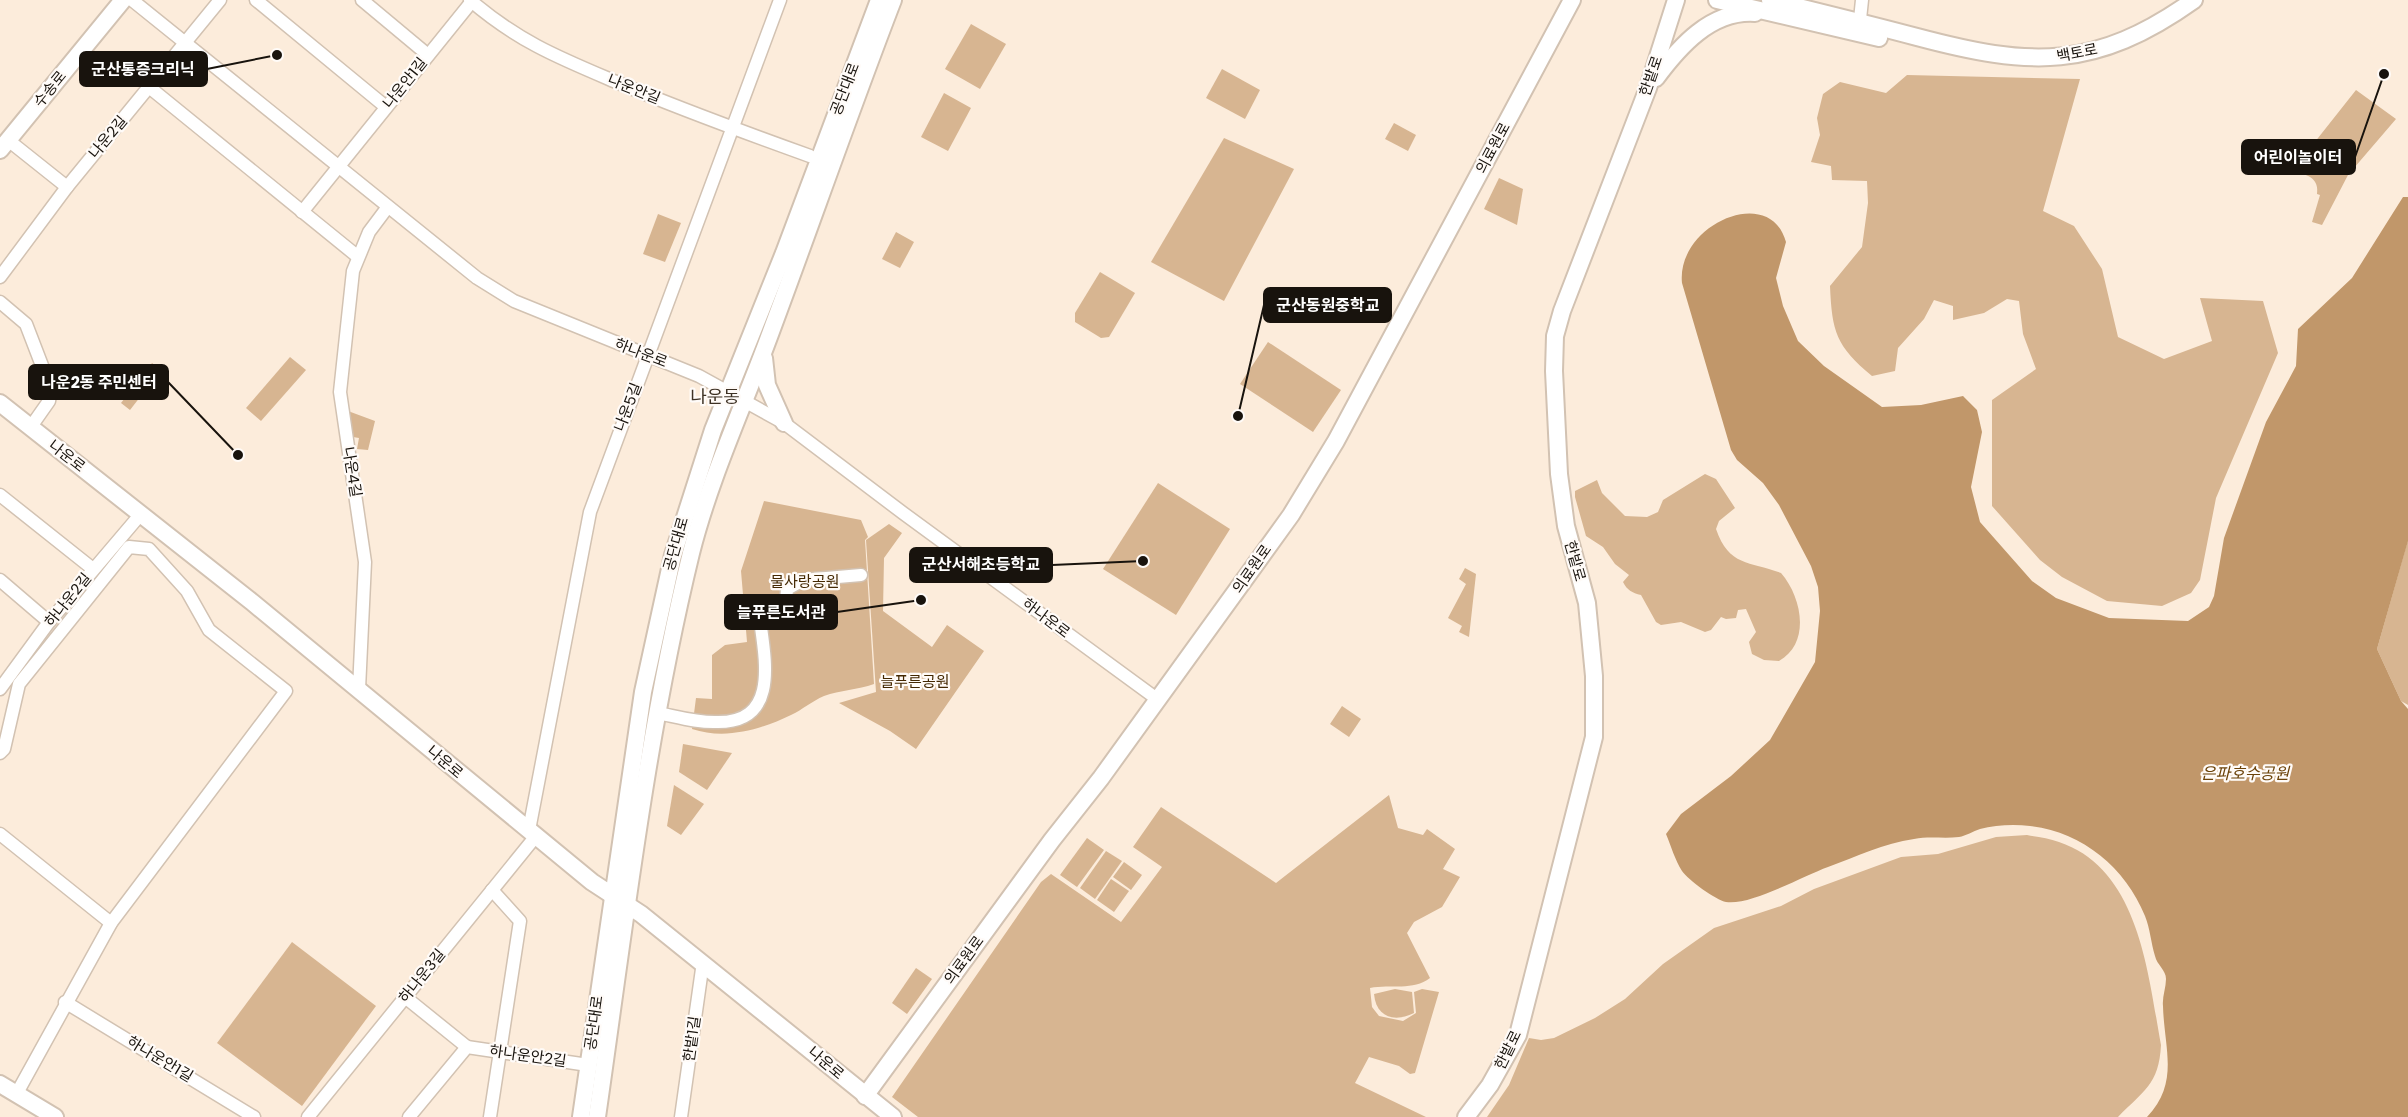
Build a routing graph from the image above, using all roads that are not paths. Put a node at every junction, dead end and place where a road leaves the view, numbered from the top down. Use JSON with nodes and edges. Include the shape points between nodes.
{"nodes":[{"id":1,"x":123,"y":0,"type":"edge"},
{"id":2,"x":132,"y":0,"type":"edge"},
{"id":3,"x":220,"y":0,"type":"edge"},
{"id":4,"x":256,"y":0,"type":"edge"},
{"id":5,"x":362,"y":0,"type":"edge"},
{"id":6,"x":780,"y":0,"type":"edge"},
{"id":7,"x":868,"y":0,"type":"edge"},
{"id":8,"x":879,"y":0,"type":"edge"},
{"id":9,"x":893,"y":0,"type":"edge"},
{"id":10,"x":904,"y":0,"type":"edge"},
{"id":11,"x":1572,"y":0,"type":"edge"},
{"id":12,"x":1676,"y":0,"type":"edge"},
{"id":13,"x":1717,"y":0,"type":"edge"},
{"id":14,"x":1862,"y":0,"type":"edge"},
{"id":15,"x":2194,"y":0,"type":"edge"},
{"id":16,"x":471,"y":1,"type":"edge"},
{"id":17,"x":1771,"y":7,"type":"edge"},
{"id":18,"x":1859,"y":28,"type":"junction"},
{"id":19,"x":185,"y":45,"type":"junction"},
{"id":20,"x":428,"y":55,"type":"junction"},
{"id":21,"x":149,"y":87,"type":"junction"},
{"id":22,"x":1648,"y":88,"type":"junction"},
{"id":23,"x":386,"y":107,"type":"junction"},
{"id":24,"x":732,"y":128,"type":"junction"},
{"id":25,"x":4,"y":145,"type":"edge"},
{"id":26,"x":810,"y":156,"type":"junction"},
{"id":27,"x":338,"y":166,"type":"junction"},
{"id":28,"x":66,"y":187,"type":"junction"},
{"id":29,"x":387,"y":208,"type":"junction"},
{"id":30,"x":302,"y":212,"type":"junction"},
{"id":31,"x":357,"y":256,"type":"junction"},
{"id":32,"x":0,"y":277,"type":"edge"},
{"id":33,"x":0,"y":302,"type":"edge"},
{"id":34,"x":762,"y":309,"type":"junction"},
{"id":35,"x":766,"y":346,"type":"junction"},
{"id":36,"x":648,"y":356,"type":"junction"},
{"id":37,"x":728,"y":392,"type":"junction"},
{"id":38,"x":744,"y":401,"type":"junction"},
{"id":39,"x":0,"y":403,"type":"edge"},
{"id":40,"x":784,"y":423,"type":"junction"},
{"id":41,"x":30,"y":428,"type":"junction"},
{"id":42,"x":0,"y":495,"type":"edge"},
{"id":43,"x":140,"y":515,"type":"junction"},
{"id":44,"x":93,"y":569,"type":"junction"},
{"id":45,"x":861,"y":575,"type":"dead end"},
{"id":46,"x":0,"y":580,"type":"edge"},
{"id":47,"x":49,"y":622,"type":"junction"},
{"id":48,"x":2,"y":681,"type":"edge"},
{"id":49,"x":359,"y":689,"type":"junction"},
{"id":50,"x":1157,"y":699,"type":"junction"},
{"id":51,"x":658,"y":713,"type":"junction"},
{"id":52,"x":0,"y":753,"type":"edge"},
{"id":53,"x":532,"y":833,"type":"junction"},
{"id":54,"x":0,"y":834,"type":"edge"},
{"id":55,"x":492,"y":890,"type":"junction"},
{"id":56,"x":613,"y":896,"type":"junction"},
{"id":57,"x":628,"y":904,"type":"junction"},
{"id":58,"x":111,"y":923,"type":"junction"},
{"id":59,"x":703,"y":962,"type":"junction"},
{"id":60,"x":405,"y":997,"type":"junction"},
{"id":61,"x":65,"y":1002,"type":"junction"},
{"id":62,"x":467,"y":1047,"type":"junction"},
{"id":63,"x":501,"y":1052,"type":"junction"},
{"id":64,"x":588,"y":1065,"type":"junction"},
{"id":65,"x":0,"y":1084,"type":"edge"},
{"id":66,"x":17,"y":1093,"type":"junction"},
{"id":67,"x":865,"y":1096,"type":"junction"},
{"id":68,"x":44,"y":1114,"type":"edge"},
{"id":69,"x":254,"y":1117,"type":"edge"},
{"id":70,"x":308,"y":1117,"type":"edge"},
{"id":71,"x":409,"y":1117,"type":"edge"},
{"id":72,"x":490,"y":1117,"type":"edge"},
{"id":73,"x":581,"y":1117,"type":"edge"},
{"id":74,"x":597,"y":1117,"type":"edge"},
{"id":75,"x":681,"y":1117,"type":"edge"},
{"id":76,"x":893,"y":1117,"type":"edge"},
{"id":77,"x":1466,"y":1117,"type":"edge"}],
"edges":[{"from":1,"to":25,"type":"street","name":"수송로"},
{"from":2,"to":19,"type":"street","name":"하나운로"},
{"from":3,"to":19,"type":"street","name":"나운2길"},
{"from":4,"to":23,"type":"street"},
{"from":5,"to":20,"type":"street"},
{"from":6,"to":24,"type":"street","name":"나운5길"},
{"from":7,"to":26,"type":"street"},
{"from":8,"to":34,"type":"street","name":"공단대로"},
{"from":9,"to":35,"type":"street","name":"공단대로"},
{"from":10,"to":35,"type":"street"},
{"from":11,"to":50,"type":"street","name":"의료원로","via":[[1336,441],[1291,515]]},
{"from":12,"to":22,"type":"street","name":"한밭로"},
{"from":13,"to":17,"type":"street","name":"백토로"},
{"from":14,"to":18,"type":"street"},
{"from":15,"to":18,"type":"street","name":"백토로","via":[[2116,45],[2076,55],[2017,58]]},
{"from":16,"to":20,"type":"street","name":"나운안1길"},
{"from":16,"to":24,"type":"street","name":"나운안길","via":[[554,57]]},
{"from":17,"to":18,"type":"street","name":"백토로"},
{"from":17,"to":22,"type":"street","via":[[1737,14],[1692,36]]},
{"from":19,"to":21,"type":"street","name":"나운2길"},
{"from":19,"to":27,"type":"street","name":"하나운로"},
{"from":20,"to":23,"type":"street","name":"나운안1길"},
{"from":21,"to":28,"type":"street","name":"나운2길"},
{"from":21,"to":30,"type":"street"},
{"from":22,"to":77,"type":"street","name":"한밭로","via":[[1555,336],[1560,484],[1566,526],[1587,603],[1594,676],[1591,758],[1566,840],[1518,1035],[1490,1085]]},
{"from":23,"to":27,"type":"street","name":"나운안1길"},
{"from":24,"to":26,"type":"street","name":"나운안길"},
{"from":24,"to":36,"type":"street","name":"나운5길"},
{"from":25,"to":28,"type":"street"},
{"from":26,"to":34,"type":"street"},
{"from":27,"to":29,"type":"street","name":"하나운로"},
{"from":27,"to":30,"type":"street","name":"나운안1길"},
{"from":28,"to":32,"type":"street","name":"나운2길"},
{"from":29,"to":31,"type":"street","name":"나운4길"},
{"from":29,"to":36,"type":"street","name":"하나운로","via":[[477,278],[514,301]]},
{"from":30,"to":31,"type":"street"},
{"from":31,"to":49,"type":"street","name":"나운4길","via":[[340,393],[365,562]]},
{"from":33,"to":41,"type":"street","via":[[26,324],[51,389],[49,401]]},
{"from":34,"to":37,"type":"street","name":"공단대로"},
{"from":35,"to":38,"type":"street","name":"공단대로"},
{"from":35,"to":40,"type":"street","via":[[763,362],[767,385]]},
{"from":36,"to":37,"type":"street","name":"하나운로"},
{"from":36,"to":53,"type":"street","name":"나운5길","via":[[606,463],[585,530]]},
{"from":37,"to":38,"type":"street","name":"하나운로"},
{"from":37,"to":56,"type":"street","name":"공단대로","via":[[693,487],[655,626]]},
{"from":38,"to":40,"type":"street","name":"하나운로"},
{"from":38,"to":51,"type":"street","name":"공단대로","via":[[692,551]]},
{"from":39,"to":41,"type":"street","name":"나운로"},
{"from":40,"to":50,"type":"street","name":"하나운로"},
{"from":41,"to":43,"type":"street","name":"나운로"},
{"from":42,"to":44,"type":"street"},
{"from":43,"to":44,"type":"street","name":"하나운2길"},
{"from":43,"to":49,"type":"street","name":"나운로"},
{"from":44,"to":47,"type":"street","name":"하나운2길"},
{"from":45,"to":51,"type":"street","via":[[803,580],[787,589],[786,601],[758,604],[765,685],[760,704],[745,717],[717,723]]},
{"from":46,"to":47,"type":"street"},
{"from":47,"to":48,"type":"street","name":"하나운2길"},
{"from":49,"to":53,"type":"street","name":"나운로"},
{"from":50,"to":67,"type":"street","name":"의료원로"},
{"from":51,"to":57,"type":"street","name":"공단대로"},
{"from":52,"to":58,"type":"street","via":[[19,684],[129,548],[149,549],[187,591],[209,630],[286,691]]},
{"from":53,"to":55,"type":"street","name":"하나운3길"},
{"from":53,"to":56,"type":"street","name":"나운로"},
{"from":54,"to":58,"type":"street"},
{"from":55,"to":60,"type":"street","name":"하나운3길"},
{"from":55,"to":63,"type":"street","via":[[520,921]]},
{"from":56,"to":57,"type":"street","name":"나운로"},
{"from":56,"to":64,"type":"street","name":"공단대로"},
{"from":57,"to":59,"type":"street","name":"나운로"},
{"from":57,"to":74,"type":"street","name":"공단대로"},
{"from":58,"to":61,"type":"street"},
{"from":59,"to":67,"type":"street","name":"나운로"},
{"from":59,"to":75,"type":"street","name":"한밭1길"},
{"from":60,"to":62,"type":"street"},
{"from":60,"to":70,"type":"street","name":"하나운3길"},
{"from":61,"to":66,"type":"street"},
{"from":61,"to":69,"type":"street","name":"하나운안1길"},
{"from":62,"to":63,"type":"street","name":"하나운안2길"},
{"from":62,"to":71,"type":"street"},
{"from":63,"to":64,"type":"street","name":"하나운안2길"},
{"from":63,"to":72,"type":"street"},
{"from":64,"to":73,"type":"street","name":"공단대로"},
{"from":65,"to":66,"type":"street"},
{"from":66,"to":68,"type":"street"},
{"from":67,"to":76,"type":"street","name":"나운로"}]}
